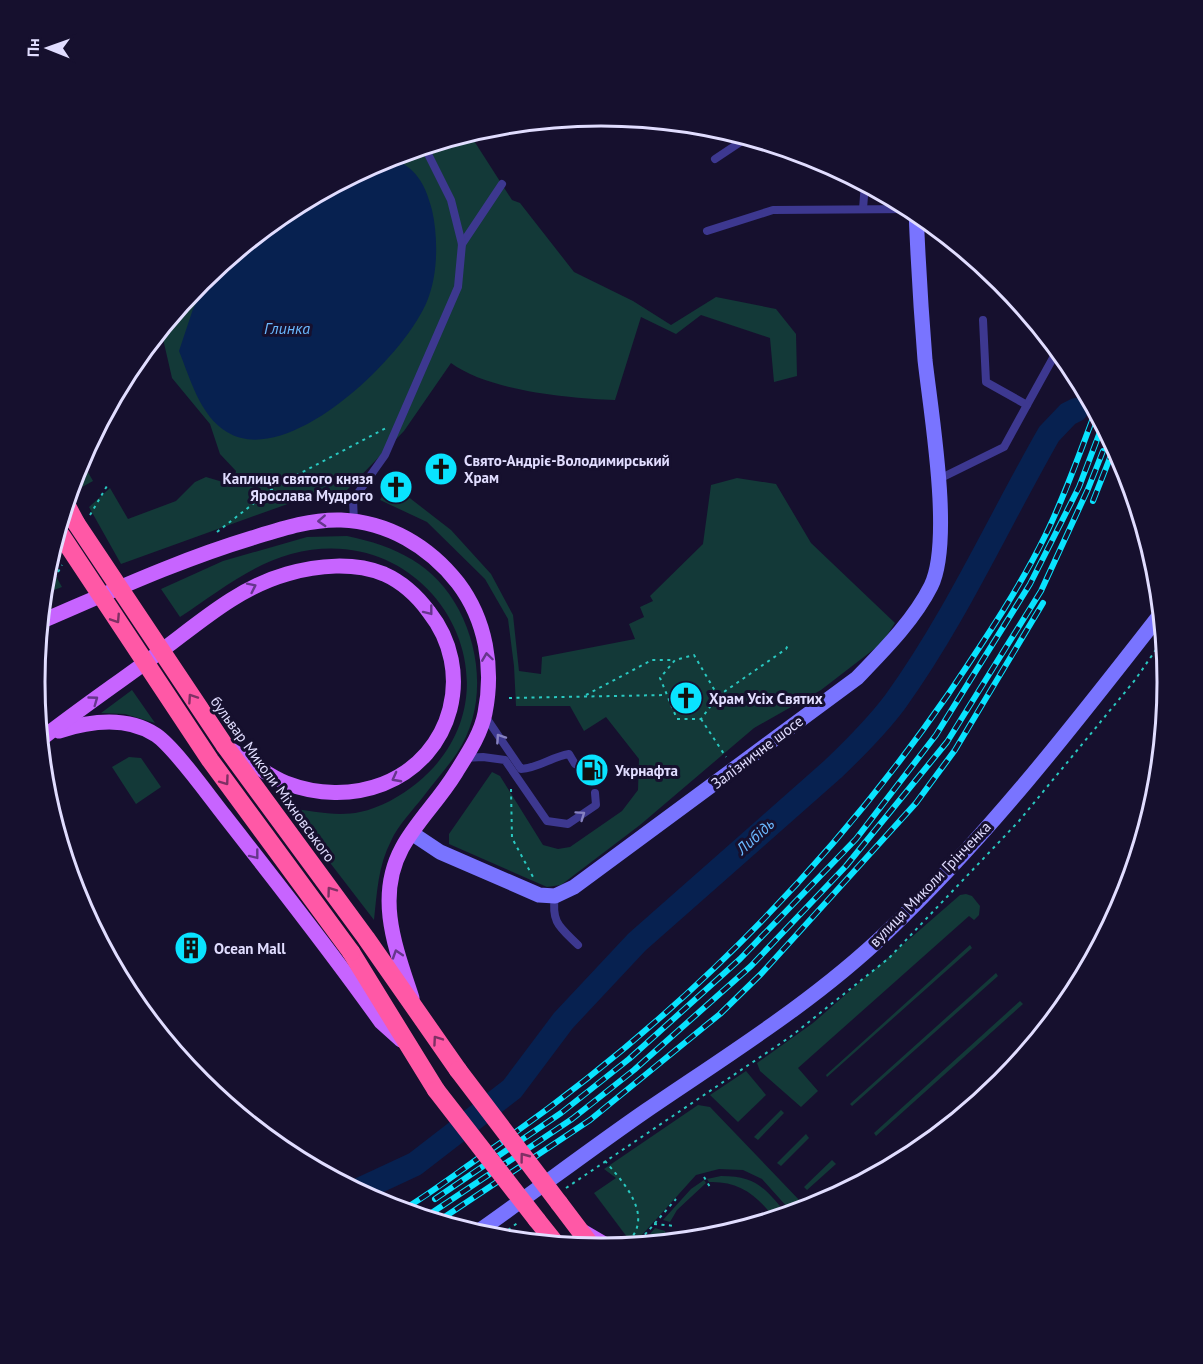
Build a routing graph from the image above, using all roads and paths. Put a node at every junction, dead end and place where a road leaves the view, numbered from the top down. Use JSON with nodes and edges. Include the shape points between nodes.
{"nodes":[{"id":1,"x":740,"y":143,"type":"edge"},
{"id":2,"x":428,"y":153,"type":"edge"},
{"id":3,"x":715,"y":159,"type":"dead end"},
{"id":4,"x":502,"y":184,"type":"dead end"},
{"id":5,"x":864,"y":192,"type":"edge"},
{"id":6,"x":863,"y":209,"type":"junction"},
{"id":7,"x":896,"y":210,"type":"edge"},
{"id":8,"x":915,"y":222,"type":"edge"},
{"id":9,"x":707,"y":231,"type":"dead end"},
{"id":10,"x":462,"y":244,"type":"junction"},
{"id":11,"x":983,"y":320,"type":"dead end"},
{"id":12,"x":1053,"y":358,"type":"edge"},
{"id":13,"x":1027,"y":405,"type":"junction"},
{"id":14,"x":399,"y":421,"type":"junction"},
{"id":15,"x":937,"y":480,"type":"junction"},
{"id":16,"x":71,"y":514,"type":"edge"},
{"id":17,"x":354,"y":521,"type":"junction"},
{"id":18,"x":217,"y":532,"type":"dead end"},
{"id":19,"x":64,"y":539,"type":"edge"},
{"id":20,"x":49,"y":618,"type":"edge"},
{"id":21,"x":1154,"y":622,"type":"edge"},
{"id":22,"x":789,"y":643,"type":"dead end"},
{"id":23,"x":1157,"y":648,"type":"edge"},
{"id":24,"x":675,"y":660,"type":"junction"},
{"id":25,"x":666,"y":695,"type":"junction"},
{"id":26,"x":583,"y":696,"type":"junction"},
{"id":27,"x":718,"y":696,"type":"junction"},
{"id":28,"x":508,"y":698,"type":"dead end"},
{"id":29,"x":485,"y":715,"type":"junction"},
{"id":30,"x":701,"y":719,"type":"junction"},
{"id":31,"x":48,"y":735,"type":"edge"},
{"id":32,"x":48,"y":736,"type":"edge"},
{"id":33,"x":225,"y":746,"type":"junction"},
{"id":34,"x":1077,"y":749,"type":"dead end"},
{"id":35,"x":465,"y":758,"type":"junction"},
{"id":36,"x":729,"y":762,"type":"dead end"},
{"id":37,"x":575,"y":764,"type":"dead end"},
{"id":38,"x":511,"y":769,"type":"junction"},
{"id":39,"x":595,"y":794,"type":"dead end"},
{"id":40,"x":412,"y":834,"type":"junction"},
{"id":41,"x":533,"y":877,"type":"dead end"},
{"id":42,"x":555,"y":896,"type":"junction"},
{"id":43,"x":578,"y":945,"type":"dead end"},
{"id":44,"x":416,"y":1010,"type":"junction"},
{"id":45,"x":411,"y":1051,"type":"junction"},
{"id":46,"x":605,"y":1161,"type":"dead end"},
{"id":47,"x":704,"y":1177,"type":"dead end"},
{"id":48,"x":710,"y":1187,"type":"dead end"},
{"id":49,"x":676,"y":1199,"type":"dead end"},
{"id":50,"x":654,"y":1224,"type":"junction"},
{"id":51,"x":485,"y":1226,"type":"edge"},
{"id":52,"x":676,"y":1226,"type":"dead end"},
{"id":53,"x":577,"y":1228,"type":"junction"},
{"id":54,"x":550,"y":1236,"type":"edge"},
{"id":55,"x":631,"y":1237,"type":"edge"},
{"id":56,"x":643,"y":1237,"type":"edge"},
{"id":57,"x":585,"y":1238,"type":"edge"},
{"id":58,"x":594,"y":1238,"type":"edge"}],
"edges":[{"from":1,"to":3,"type":"lane"},
{"from":2,"to":10,"type":"lane","via":[[451,200]]},
{"from":4,"to":10,"type":"lane"},
{"from":5,"to":6,"type":"lane"},
{"from":6,"to":7,"type":"lane"},
{"from":6,"to":9,"type":"lane","via":[[773,210]]},
{"from":8,"to":15,"type":"street","name":"Залізничне шосе"},
{"from":10,"to":14,"type":"lane","via":[[458,287]]},
{"from":11,"to":13,"type":"lane","via":[[986,382]]},
{"from":12,"to":13,"type":"lane"},
{"from":13,"to":15,"type":"lane","via":[[1004,447]]},
{"from":14,"to":17,"type":"lane","via":[[385,455],[353,500]]},
{"from":14,"to":18,"type":"path","via":[[276,486]]},
{"from":15,"to":42,"type":"street","name":"Залізничне шосе","via":[[941,509],[939,559],[931,585],[891,642],[857,678],[574,887]]},
{"from":33,"to":16,"type":"highway","name":"бульвар Миколи Міхновського","one_way":true,"bridge":true},
{"from":17,"to":20,"type":"main road","one_way":true,"via":[[313,522],[195,555]]},
{"from":29,"to":17,"type":"main road","one_way":true,"via":[[489,670],[486,645],[465,593],[449,572],[404,536]]},
{"from":19,"to":45,"type":"highway","one_way":true,"bridge":true,"via":[[210,760],[351,952]]},
{"from":21,"to":51,"type":"street","name":"вулиця Миколи Грінченка","via":[[1075,724],[990,823],[887,932],[797,1008]]},
{"from":22,"to":27,"type":"path","via":[[786,649]]},
{"from":23,"to":34,"type":"path"},
{"from":24,"to":25,"type":"path","via":[[660,678]]},
{"from":24,"to":26,"type":"path","via":[[652,660]]},
{"from":24,"to":27,"type":"path","via":[[694,655]]},
{"from":25,"to":26,"type":"path"},
{"from":25,"to":30,"type":"path","via":[[677,719]]},
{"from":26,"to":28,"type":"path"},
{"from":27,"to":30,"type":"path"},
{"from":29,"to":35,"type":"main road"},
{"from":37,"to":29,"type":"lane","one_way":true,"via":[[569,754],[536,768],[521,769]]},
{"from":30,"to":36,"type":"path"},
{"from":31,"to":33,"type":"main road","one_way":true,"via":[[239,593],[296,572],[338,566],[386,575],[405,587],[436,620],[447,640],[454,662],[452,704],[435,743],[391,781],[355,792],[320,791],[285,783]]},
{"from":32,"to":45,"type":"main road","one_way":true,"via":[[81,724],[105,722],[134,725],[157,736],[207,794],[381,1022]]},
{"from":44,"to":33,"type":"highway","name":"бульвар Миколи Міхновського","one_way":true},
{"from":35,"to":38,"type":"lane","via":[[505,760]]},
{"from":35,"to":40,"type":"main road"},
{"from":38,"to":39,"type":"lane","one_way":true,"via":[[547,821],[568,824],[596,805]]},
{"from":38,"to":41,"type":"path","via":[[512,838]]},
{"from":40,"to":42,"type":"street","via":[[440,852],[539,896]]},
{"from":44,"to":40,"type":"main road","one_way":true,"via":[[393,941],[387,907],[390,878]]},
{"from":42,"to":43,"type":"lane","via":[[556,923]]},
{"from":53,"to":44,"type":"highway","name":"бульвар Миколи Міхновського","one_way":true,"bridge":true},
{"from":45,"to":54,"type":"highway","bridge":true,"via":[[436,1090]]},
{"from":46,"to":55,"type":"path","via":[[636,1203],[638,1227]]},
{"from":47,"to":48,"type":"path"},
{"from":49,"to":50,"type":"path"},
{"from":50,"to":52,"type":"path"},
{"from":50,"to":56,"type":"path"},
{"from":53,"to":57,"type":"highway","name":"бульвар Миколи Міхновського"},
{"from":53,"to":58,"type":"main road"}]}
